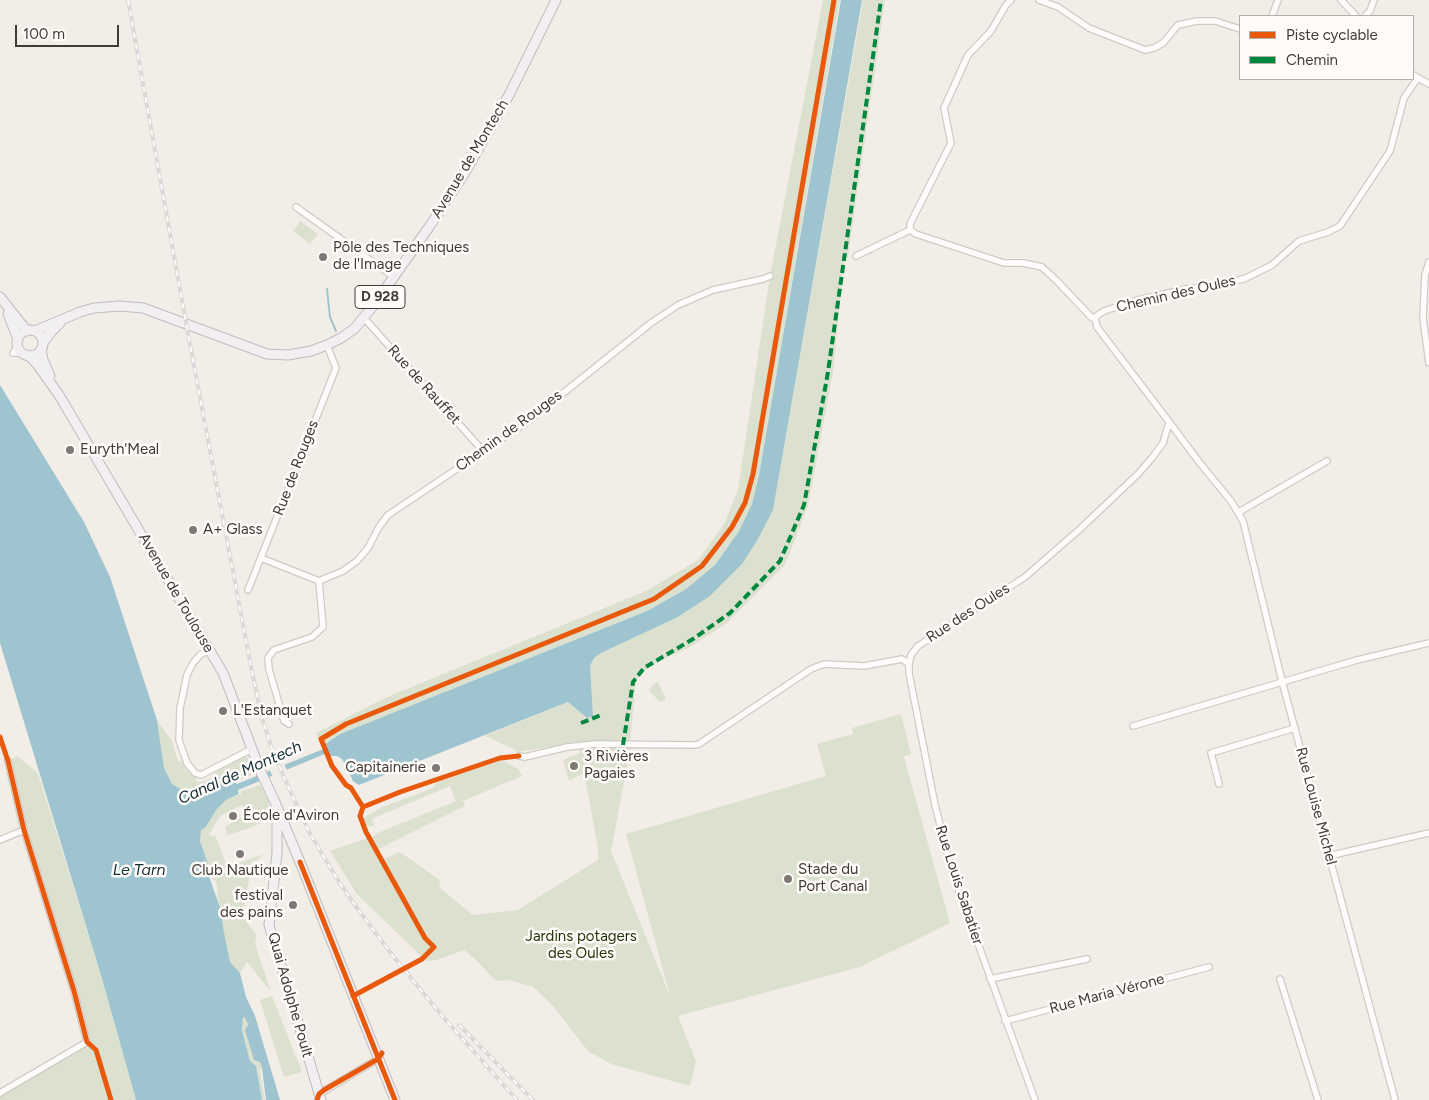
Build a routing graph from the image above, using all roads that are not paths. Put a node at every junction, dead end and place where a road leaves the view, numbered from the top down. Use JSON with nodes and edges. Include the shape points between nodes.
{"nodes":[{"id":1,"x":556,"y":0,"type":"edge"},
{"id":2,"x":1011,"y":0,"type":"edge"},
{"id":3,"x":1039,"y":0,"type":"edge"},
{"id":4,"x":1278,"y":0,"type":"edge"},
{"id":5,"x":1341,"y":0,"type":"edge"},
{"id":6,"x":1374,"y":0,"type":"edge"},
{"id":7,"x":1272,"y":15,"type":"edge"},
{"id":8,"x":1355,"y":15,"type":"edge"},
{"id":9,"x":1366,"y":15,"type":"edge"},
{"id":10,"x":1239,"y":29,"type":"edge"},
{"id":11,"x":1415,"y":77,"type":"edge"},
{"id":12,"x":1413,"y":80,"type":"edge"},
{"id":13,"x":1429,"y":84,"type":"edge"},
{"id":14,"x":296,"y":206,"type":"dead end"},
{"id":15,"x":910,"y":230,"type":"junction"},
{"id":16,"x":856,"y":256,"type":"dead end"},
{"id":17,"x":1429,"y":262,"type":"edge"},
{"id":18,"x":770,"y":276,"type":"dead end"},
{"id":19,"x":394,"y":277,"type":"junction"},
{"id":20,"x":1,"y":300,"type":"edge"},
{"id":21,"x":1095,"y":317,"type":"junction"},
{"id":22,"x":66,"y":318,"type":"junction"},
{"id":23,"x":364,"y":318,"type":"junction"},
{"id":24,"x":31,"y":331,"type":"junction"},
{"id":25,"x":42,"y":346,"type":"junction"},
{"id":26,"x":327,"y":346,"type":"junction"},
{"id":27,"x":22,"y":348,"type":"junction"},
{"id":28,"x":1429,"y":363,"type":"edge"},
{"id":29,"x":59,"y":395,"type":"junction"},
{"id":30,"x":1170,"y":423,"type":"junction"},
{"id":31,"x":484,"y":452,"type":"junction"},
{"id":32,"x":1327,"y":461,"type":"dead end"},
{"id":33,"x":1239,"y":512,"type":"junction"},
{"id":34,"x":261,"y":558,"type":"junction"},
{"id":35,"x":319,"y":581,"type":"junction"},
{"id":36,"x":248,"y":590,"type":"dead end"},
{"id":37,"x":1429,"y":643,"type":"edge"},
{"id":38,"x":209,"y":650,"type":"junction"},
{"id":39,"x":909,"y":664,"type":"junction"},
{"id":40,"x":1282,"y":681,"type":"junction"},
{"id":41,"x":289,"y":724,"type":"dead end"},
{"id":42,"x":1133,"y":726,"type":"dead end"},
{"id":43,"x":1296,"y":728,"type":"junction"},
{"id":44,"x":252,"y":749,"type":"junction"},
{"id":45,"x":520,"y":756,"type":"dead end"},
{"id":46,"x":8,"y":761,"type":"dead end"},
{"id":47,"x":1219,"y":784,"type":"dead end"},
{"id":48,"x":274,"y":800,"type":"junction"},
{"id":49,"x":24,"y":830,"type":"junction"},
{"id":50,"x":1429,"y":834,"type":"edge"},
{"id":51,"x":0,"y":840,"type":"edge"},
{"id":52,"x":1328,"y":856,"type":"junction"},
{"id":53,"x":276,"y":860,"type":"junction"},
{"id":54,"x":300,"y":862,"type":"junction"},
{"id":55,"x":1087,"y":959,"type":"dead end"},
{"id":56,"x":1209,"y":967,"type":"dead end"},
{"id":57,"x":990,"y":979,"type":"junction"},
{"id":58,"x":1280,"y":979,"type":"dead end"},
{"id":59,"x":1005,"y":1021,"type":"junction"},
{"id":60,"x":378,"y":1059,"type":"junction"},
{"id":61,"x":0,"y":1093,"type":"edge"},
{"id":62,"x":320,"y":1097,"type":"edge"},
{"id":63,"x":395,"y":1100,"type":"edge"},
{"id":64,"x":1035,"y":1100,"type":"edge"},
{"id":65,"x":1318,"y":1100,"type":"edge"},
{"id":66,"x":1395,"y":1100,"type":"edge"}],
"edges":[{"from":1,"to":19,"type":"main road","name":"Avenue de Montech","number":"D 928","via":[[509,95],[464,174]]},
{"from":2,"to":15,"type":"street","via":[[991,31],[968,55],[944,108],[950,143],[910,224]]},
{"from":3,"to":10,"type":"street","via":[[1058,7],[1088,28],[1145,50],[1163,43],[1178,25],[1197,20]]},
{"from":4,"to":7,"type":"street"},
{"from":5,"to":8,"type":"street"},
{"from":6,"to":9,"type":"street"},
{"from":11,"to":13,"type":"street"},
{"from":12,"to":21,"type":"street","name":"Chemin des Oules","via":[[1404,98],[1390,151],[1340,226],[1299,241],[1272,265],[1246,278],[1138,300]]},
{"from":14,"to":19,"type":"street"},
{"from":15,"to":16,"type":"street"},
{"from":15,"to":21,"type":"street","via":[[1004,263],[1042,267],[1079,306],[1092,318]]},
{"from":17,"to":28,"type":"street","via":[[1425,275],[1423,318]]},
{"from":18,"to":31,"type":"street","name":"Chemin de Rouges","via":[[713,290],[678,305]]},
{"from":19,"to":23,"type":"main road","name":"Avenue de Montech","number":"D 928"},
{"from":20,"to":24,"type":"main road","name":"Avenue de Toulouse"},
{"from":20,"to":27,"type":"main road","name":"Avenue de Toulouse"},
{"from":21,"to":30,"type":"street","via":[[1097,327]]},
{"from":22,"to":24,"type":"main road","name":"Avenue de Montech"},
{"from":22,"to":25,"type":"main road","name":"Avenue de Montech","via":[[50,332]]},
{"from":22,"to":26,"type":"main road","name":"Avenue de Montech","number":"D 928","via":[[94,308],[129,306],[266,354],[288,355]]},
{"from":23,"to":26,"type":"main road","name":"Avenue de Montech","number":"D 928","via":[[354,329]]},
{"from":23,"to":31,"type":"street","name":"Rue de Rauffet"},
{"from":24,"to":25,"type":"main road","via":[[41,336]]},
{"from":24,"to":27,"type":"main road","via":[[23,332]]},
{"from":25,"to":27,"type":"main road","via":[[35,355]]},
{"from":25,"to":29,"type":"main road","name":"Avenue de Toulouse","via":[[43,360]]},
{"from":26,"to":34,"type":"street","name":"Rue de Rouges","via":[[336,368]]},
{"from":27,"to":29,"type":"main road","name":"Avenue de Toulouse"},
{"from":29,"to":38,"type":"main road","name":"Avenue de Toulouse"},
{"from":30,"to":33,"type":"street","name":"Rue Louise Michel"},
{"from":30,"to":39,"type":"street","name":"Rue des Oules","via":[[1163,443],[1152,458],[1080,529],[1025,577],[918,646]]},
{"from":31,"to":35,"type":"street","name":"Chemin de Rouges","via":[[388,515],[357,561]]},
{"from":32,"to":33,"type":"street"},
{"from":33,"to":40,"type":"street","name":"Rue Louise Michel"},
{"from":34,"to":35,"type":"street"},
{"from":34,"to":36,"type":"street","name":"Rue de Rouges"},
{"from":35,"to":41,"type":"street","via":[[323,627],[312,637],[274,650],[268,658],[284,721]]},
{"from":37,"to":40,"type":"street"},
{"from":38,"to":44,"type":"main road","name":"Avenue de Toulouse","via":[[223,673]]},
{"from":38,"to":44,"type":"street","via":[[193,663],[180,708],[180,740],[187,763],[195,773],[201,774]]},
{"from":39,"to":45,"type":"street","via":[[902,660],[864,666],[824,664],[811,669],[694,745],[596,744],[567,747],[524,758]]},
{"from":39,"to":57,"type":"street","name":"Rue Louis Sabatier","via":[[935,805],[953,875]]},
{"from":40,"to":42,"type":"street"},
{"from":40,"to":43,"type":"street","name":"Rue Louise Michel"},
{"from":43,"to":47,"type":"street","via":[[1211,753]]},
{"from":43,"to":52,"type":"street","name":"Rue Louise Michel"},
{"from":44,"to":48,"type":"main road","name":"Avenue de Toulouse"},
{"from":46,"to":49,"type":"street"},
{"from":48,"to":53,"type":"main road","name":"Quai Adolphe Poult","via":[[278,821]]},
{"from":48,"to":54,"type":"main road"},
{"from":49,"to":51,"type":"street"},
{"from":49,"to":61,"type":"street","via":[[87,1042]]},
{"from":50,"to":52,"type":"street"},
{"from":52,"to":66,"type":"street","name":"Rue Louise Michel"},
{"from":53,"to":54,"type":"main road","via":[[282,852],[293,852]]},
{"from":53,"to":62,"type":"main road","name":"Quai Adolphe Poult","via":[[269,924]]},
{"from":54,"to":60,"type":"main road"},
{"from":55,"to":57,"type":"street"},
{"from":56,"to":59,"type":"street","name":"Rue Maria Vérone"},
{"from":57,"to":59,"type":"street","name":"Rue Louis Sabatier"},
{"from":58,"to":65,"type":"street"},
{"from":59,"to":64,"type":"street","name":"Rue Louis Sabatier"},
{"from":60,"to":62,"type":"street"},
{"from":60,"to":63,"type":"main road"}]}
